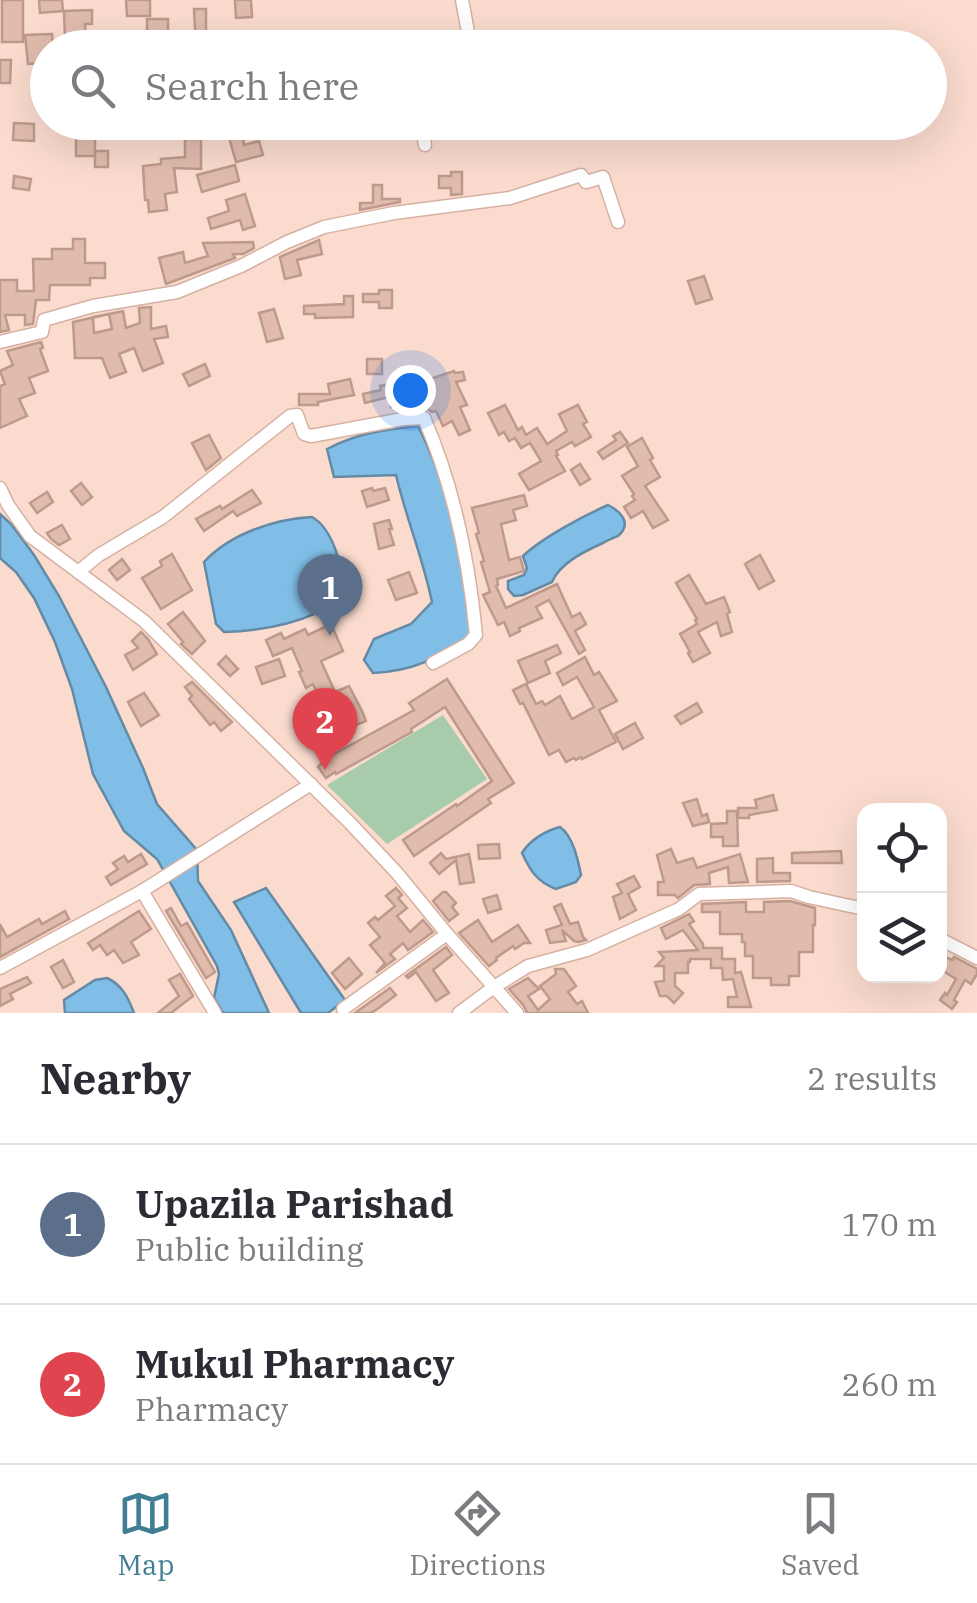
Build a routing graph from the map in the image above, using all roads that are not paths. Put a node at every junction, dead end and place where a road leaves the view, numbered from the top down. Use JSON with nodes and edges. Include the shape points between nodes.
{"nodes":[{"id":1,"x":462,"y":0,"type":"edge"},
{"id":2,"x":468,"y":30,"type":"edge"},
{"id":3,"x":424,"y":140,"type":"edge"},
{"id":4,"x":425,"y":145,"type":"dead end"},
{"id":5,"x":618,"y":222,"type":"dead end"},
{"id":6,"x":0,"y":342,"type":"edge"},
{"id":7,"x":0,"y":488,"type":"edge"},
{"id":8,"x":78,"y":572,"type":"junction"},
{"id":9,"x":433,"y":662,"type":"dead end"},
{"id":10,"x":311,"y":784,"type":"junction"},
{"id":11,"x":142,"y":890,"type":"junction"},
{"id":12,"x":857,"y":908,"type":"edge"},
{"id":13,"x":447,"y":934,"type":"junction"},
{"id":14,"x":947,"y":943,"type":"edge"},
{"id":15,"x":977,"y":958,"type":"edge"},
{"id":16,"x":0,"y":968,"type":"edge"},
{"id":17,"x":494,"y":987,"type":"junction"},
{"id":18,"x":343,"y":1010,"type":"dead end"},
{"id":19,"x":215,"y":1013,"type":"edge"},
{"id":20,"x":459,"y":1013,"type":"edge"},
{"id":21,"x":517,"y":1013,"type":"edge"}],
"edges":[{"from":1,"to":2,"type":"street"},
{"from":3,"to":4,"type":"street"},
{"from":5,"to":6,"type":"street","via":[[603,177],[586,182],[580,176],[510,198],[324,227],[177,292],[93,306],[44,320],[42,332]]},
{"from":7,"to":8,"type":"street","via":[[30,536]]},
{"from":8,"to":9,"type":"street","via":[[164,517],[290,416],[297,415],[306,436],[424,418],[454,500],[476,635]]},
{"from":8,"to":10,"type":"street","via":[[144,620]]},
{"from":10,"to":11,"type":"street"},
{"from":10,"to":13,"type":"street"},
{"from":11,"to":16,"type":"street"},
{"from":11,"to":19,"type":"street"},
{"from":12,"to":17,"type":"street","via":[[790,891],[700,894],[680,909],[587,950],[528,966]]},
{"from":13,"to":17,"type":"street"},
{"from":13,"to":18,"type":"street"},
{"from":14,"to":15,"type":"street"},
{"from":17,"to":20,"type":"street"},
{"from":17,"to":21,"type":"street"}]}
